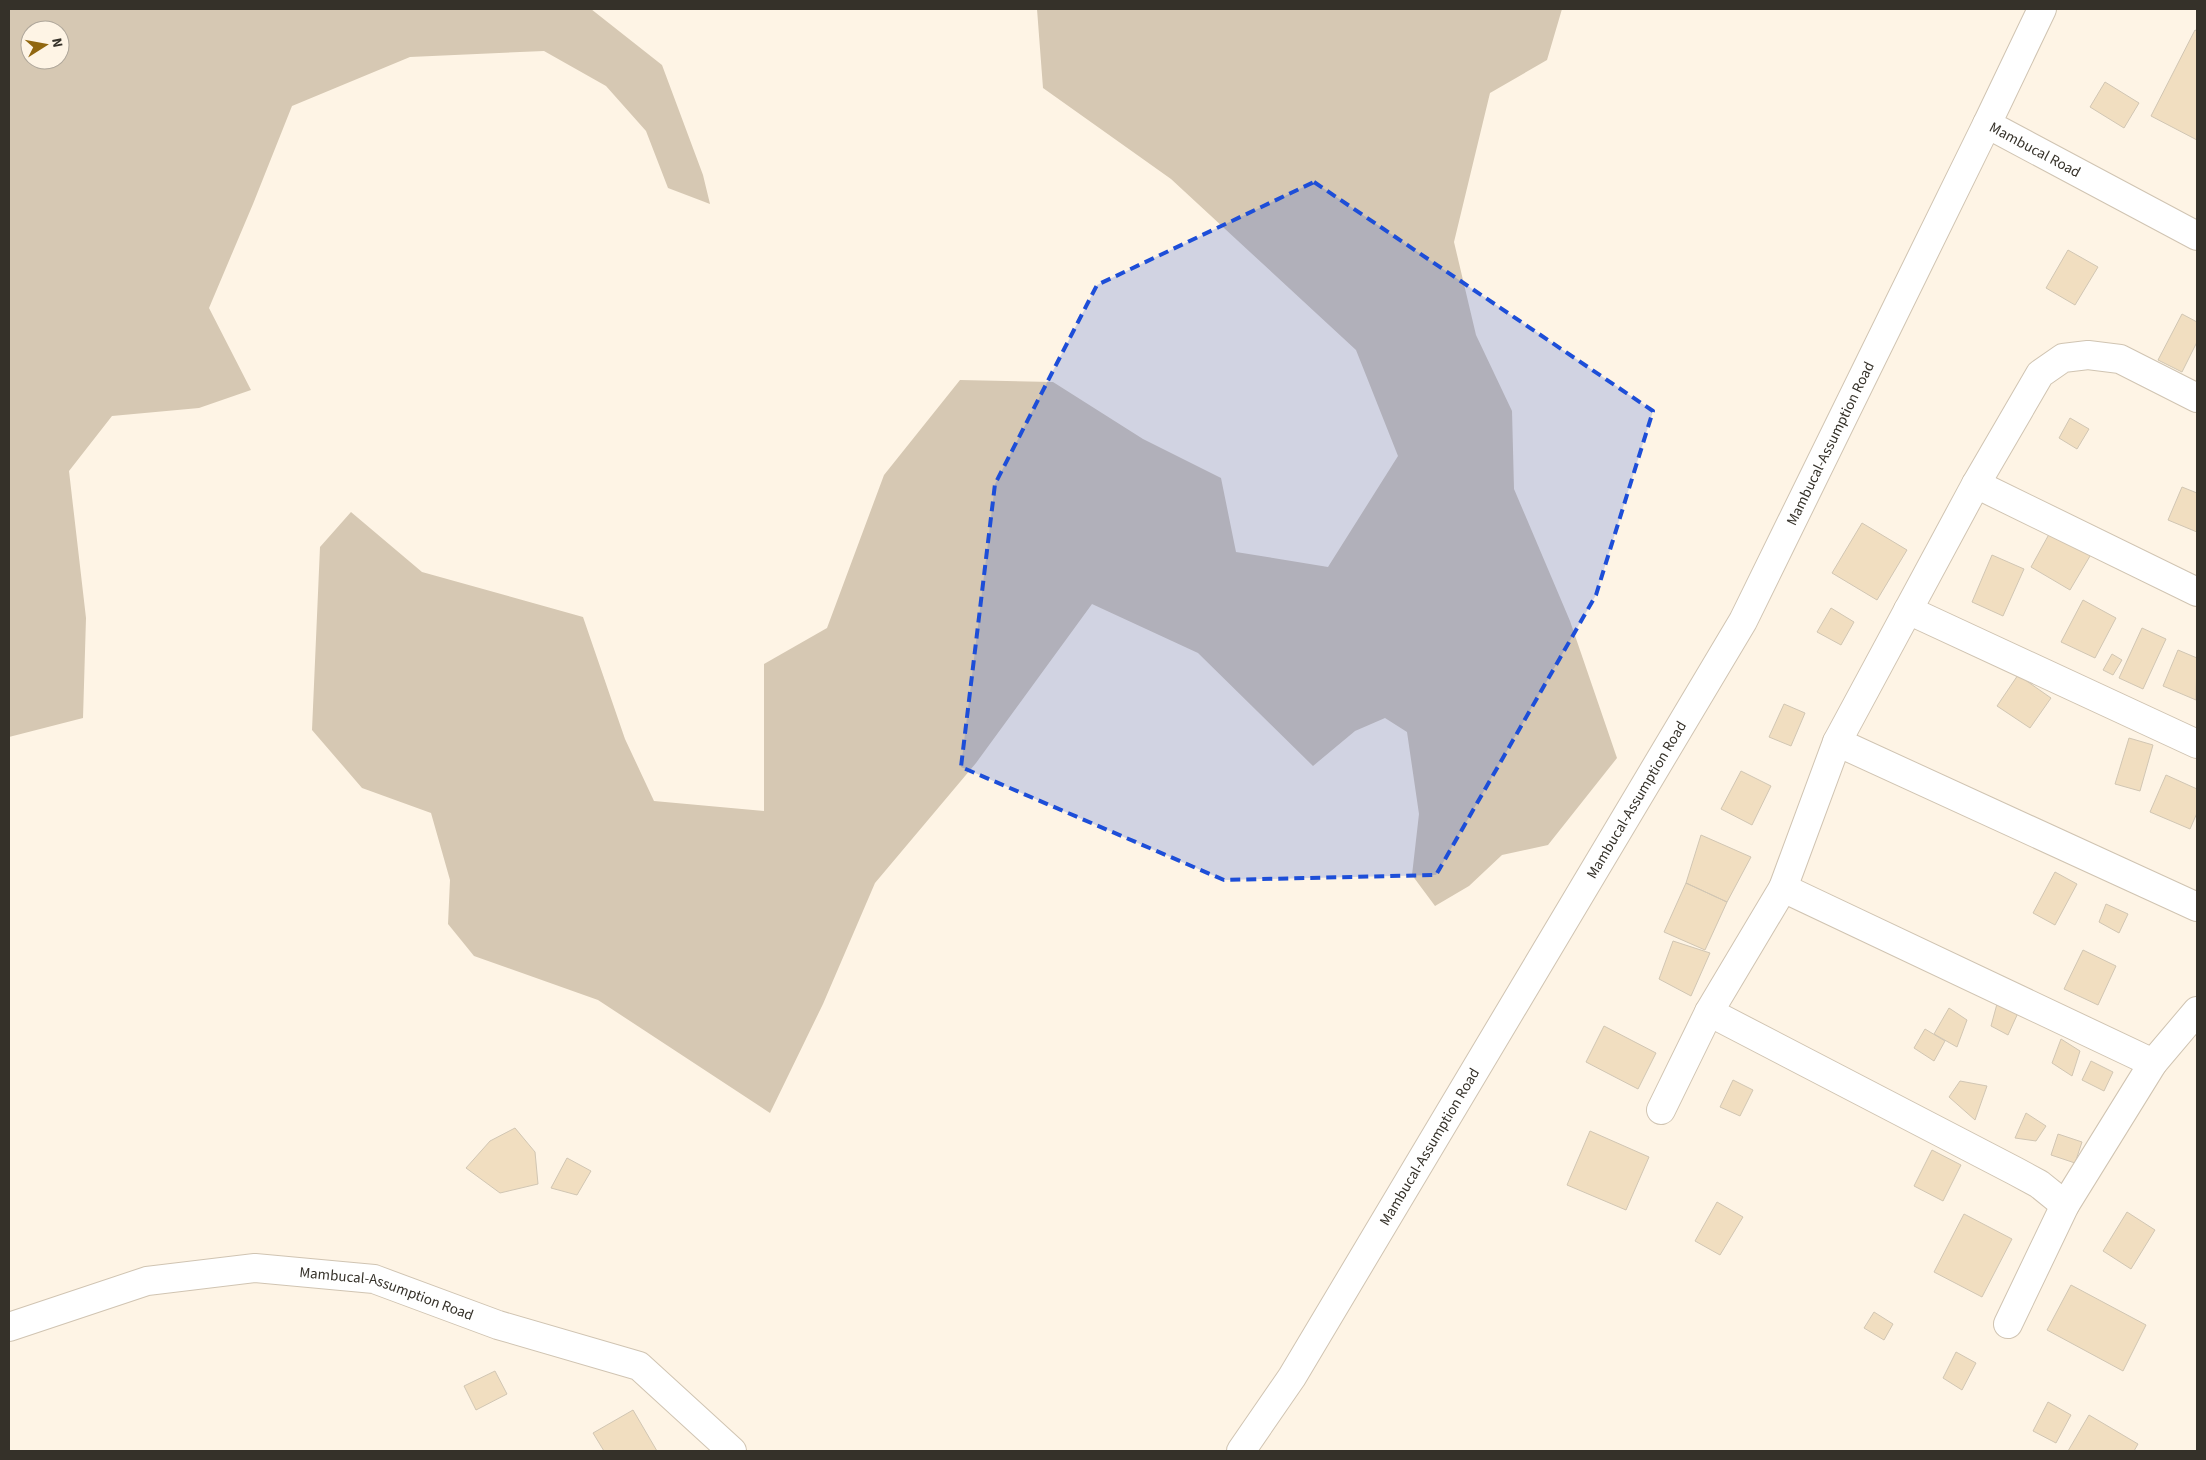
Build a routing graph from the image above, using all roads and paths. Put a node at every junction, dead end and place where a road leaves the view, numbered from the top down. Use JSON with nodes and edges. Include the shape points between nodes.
{"nodes":[{"id":1,"x":2042,"y":9,"type":"edge"},
{"id":2,"x":1987,"y":124,"type":"junction"},
{"id":3,"x":2197,"y":236,"type":"edge"},
{"id":4,"x":2197,"y":398,"type":"edge"},
{"id":5,"x":1976,"y":484,"type":"junction"},
{"id":6,"x":2197,"y":592,"type":"edge"},
{"id":7,"x":1908,"y":610,"type":"junction"},
{"id":8,"x":1836,"y":742,"type":"junction"},
{"id":9,"x":2197,"y":744,"type":"edge"},
{"id":10,"x":1783,"y":888,"type":"junction"},
{"id":11,"x":2197,"y":907,"type":"edge"},
{"id":12,"x":2197,"y":1011,"type":"edge"},
{"id":13,"x":1708,"y":1012,"type":"junction"},
{"id":14,"x":2153,"y":1063,"type":"junction"},
{"id":15,"x":1661,"y":1110,"type":"dead end"},
{"id":16,"x":2065,"y":1205,"type":"junction"},
{"id":17,"x":2008,"y":1324,"type":"dead end"},
{"id":18,"x":9,"y":1327,"type":"edge"},
{"id":19,"x":732,"y":1451,"type":"edge"},
{"id":20,"x":1241,"y":1451,"type":"edge"}],
"edges":[{"from":1,"to":2,"type":"street","name":"Mambucal Road"},
{"from":2,"to":3,"type":"street","name":"Mambucal Road"},
{"from":2,"to":20,"type":"street","name":"Mambucal-Assumption Road","via":[[1743,621],[1292,1377]]},
{"from":4,"to":5,"type":"street","via":[[2120,359],[2088,355],[2063,358],[2040,374]]},
{"from":5,"to":6,"type":"street"},
{"from":5,"to":7,"type":"street"},
{"from":7,"to":8,"type":"street"},
{"from":7,"to":9,"type":"street"},
{"from":8,"to":10,"type":"street"},
{"from":8,"to":11,"type":"street"},
{"from":10,"to":13,"type":"street"},
{"from":10,"to":14,"type":"street"},
{"from":12,"to":14,"type":"street"},
{"from":13,"to":15,"type":"street"},
{"from":13,"to":16,"type":"street","via":[[2015,1170]]},
{"from":14,"to":16,"type":"street"},
{"from":16,"to":17,"type":"street"},
{"from":18,"to":19,"type":"street","name":"Mambucal-Assumption Road","via":[[147,1281],[255,1268],[374,1279],[498,1325],[639,1366]]}]}
